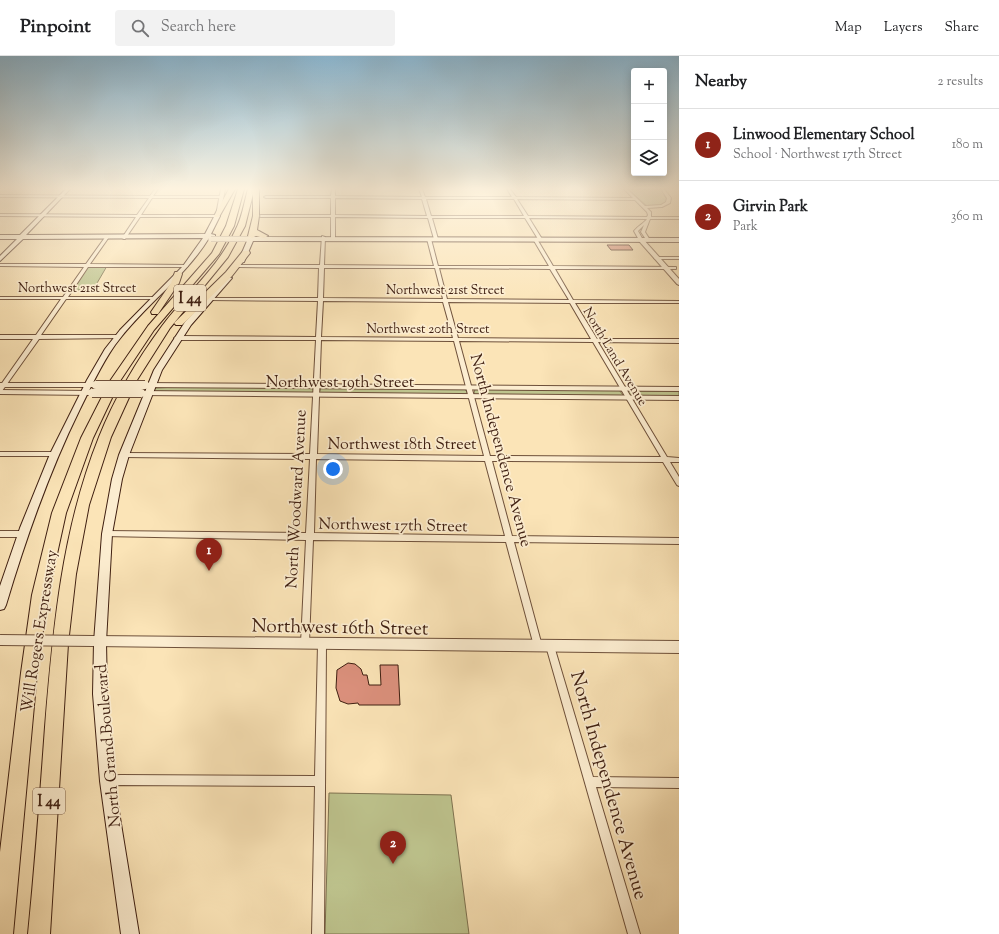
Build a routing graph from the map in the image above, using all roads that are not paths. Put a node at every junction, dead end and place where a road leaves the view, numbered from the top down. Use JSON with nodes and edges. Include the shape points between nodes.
{"nodes":[{"id":1,"x":28,"y":230,"type":"edge"},
{"id":2,"x":129,"y":230,"type":"edge"},
{"id":3,"x":212,"y":230,"type":"edge"},
{"id":4,"x":228,"y":230,"type":"edge"},
{"id":5,"x":239,"y":230,"type":"edge"},
{"id":6,"x":251,"y":230,"type":"edge"},
{"id":7,"x":333,"y":230,"type":"edge"},
{"id":8,"x":434,"y":230,"type":"edge"},
{"id":9,"x":533,"y":230,"type":"edge"},
{"id":10,"x":637,"y":230,"type":"edge"},
{"id":11,"x":644,"y":230,"type":"edge"},
{"id":12,"x":0,"y":236,"type":"edge"},
{"id":13,"x":22,"y":236,"type":"junction"},
{"id":14,"x":250,"y":236,"type":"junction"},
{"id":15,"x":264,"y":236,"type":"joint"},
{"id":16,"x":107,"y":237,"type":"junction"},
{"id":17,"x":124,"y":237,"type":"junction"},
{"id":18,"x":323,"y":238,"type":"junction"},
{"id":19,"x":333,"y":238,"type":"junction"},
{"id":20,"x":208,"y":239,"type":"junction"},
{"id":21,"x":429,"y":239,"type":"junction"},
{"id":22,"x":436,"y":239,"type":"junction"},
{"id":23,"x":538,"y":240,"type":"junction"},
{"id":24,"x":640,"y":240,"type":"junction"},
{"id":25,"x":648,"y":240,"type":"junction"},
{"id":26,"x":679,"y":240,"type":"edge"},
{"id":27,"x":246,"y":253,"type":"junction"},
{"id":28,"x":656,"y":258,"type":"junction"},
{"id":29,"x":664,"y":258,"type":"junction"},
{"id":30,"x":679,"y":258,"type":"edge"},
{"id":31,"x":0,"y":259,"type":"edge"},
{"id":32,"x":0,"y":265,"type":"edge"},
{"id":33,"x":87,"y":265,"type":"junction"},
{"id":34,"x":186,"y":266,"type":"junction"},
{"id":35,"x":239,"y":266,"type":"junction"},
{"id":36,"x":322,"y":266,"type":"junction"},
{"id":37,"x":436,"y":267,"type":"junction"},
{"id":38,"x":551,"y":268,"type":"junction"},
{"id":39,"x":666,"y":268,"type":"junction"},
{"id":40,"x":674,"y":268,"type":"junction"},
{"id":41,"x":178,"y":274,"type":"junction"},
{"id":42,"x":679,"y":274,"type":"edge"},
{"id":43,"x":679,"y":283,"type":"edge"},
{"id":44,"x":0,"y":298,"type":"edge"},
{"id":45,"x":64,"y":298,"type":"junction"},
{"id":46,"x":153,"y":298,"type":"junction"},
{"id":47,"x":210,"y":299,"type":"junction"},
{"id":48,"x":320,"y":299,"type":"junction"},
{"id":49,"x":445,"y":300,"type":"junction"},
{"id":50,"x":571,"y":301,"type":"junction"},
{"id":51,"x":679,"y":302,"type":"edge"},
{"id":52,"x":0,"y":337,"type":"edge"},
{"id":53,"x":37,"y":337,"type":"junction"},
{"id":54,"x":117,"y":337,"type":"junction"},
{"id":55,"x":177,"y":338,"type":"junction"},
{"id":56,"x":318,"y":339,"type":"junction"},
{"id":57,"x":142,"y":340,"type":"junction"},
{"id":58,"x":456,"y":340,"type":"junction"},
{"id":59,"x":594,"y":341,"type":"junction"},
{"id":60,"x":679,"y":341,"type":"edge"},
{"id":61,"x":149,"y":352,"type":"junction"},
{"id":62,"x":316,"y":386,"type":"junction"},
{"id":63,"x":1,"y":388,"type":"edge"},
{"id":64,"x":469,"y":388,"type":"junction"},
{"id":65,"x":622,"y":388,"type":"junction"},
{"id":66,"x":90,"y":389,"type":"junction"},
{"id":67,"x":147,"y":389,"type":"junction"},
{"id":68,"x":679,"y":389,"type":"edge"},
{"id":69,"x":316,"y":395,"type":"junction"},
{"id":70,"x":471,"y":396,"type":"junction"},
{"id":71,"x":627,"y":397,"type":"junction"},
{"id":72,"x":679,"y":398,"type":"edge"},
{"id":73,"x":0,"y":454,"type":"edge"},
{"id":74,"x":53,"y":454,"type":"junction"},
{"id":75,"x":124,"y":455,"type":"junction"},
{"id":76,"x":313,"y":457,"type":"junction"},
{"id":77,"x":488,"y":458,"type":"junction"},
{"id":78,"x":665,"y":460,"type":"junction"},
{"id":79,"x":679,"y":460,"type":"edge"},
{"id":80,"x":679,"y":483,"type":"edge"},
{"id":81,"x":0,"y":534,"type":"edge"},
{"id":82,"x":22,"y":534,"type":"junction"},
{"id":83,"x":107,"y":534,"type":"junction"},
{"id":84,"x":309,"y":537,"type":"junction"},
{"id":85,"x":510,"y":539,"type":"junction"},
{"id":86,"x":679,"y":541,"type":"edge"},
{"id":87,"x":0,"y":605,"type":"edge"},
{"id":88,"x":0,"y":640,"type":"edge"},
{"id":89,"x":96,"y":642,"type":"junction"},
{"id":90,"x":305,"y":643,"type":"junction"},
{"id":91,"x":322,"y":644,"type":"junction"},
{"id":92,"x":538,"y":646,"type":"junction"},
{"id":93,"x":550,"y":646,"type":"junction"},
{"id":94,"x":679,"y":647,"type":"edge"},
{"id":95,"x":107,"y":781,"type":"junction"},
{"id":96,"x":320,"y":782,"type":"junction"},
{"id":97,"x":590,"y":782,"type":"junction"},
{"id":98,"x":679,"y":783,"type":"edge"},
{"id":99,"x":2,"y":934,"type":"edge"},
{"id":100,"x":40,"y":934,"type":"edge"},
{"id":101,"x":130,"y":934,"type":"edge"},
{"id":102,"x":318,"y":934,"type":"edge"},
{"id":103,"x":634,"y":934,"type":"edge"}],
"edges":[{"from":1,"to":13,"type":"main road"},
{"from":2,"to":17,"type":"street"},
{"from":3,"to":20,"type":"main road"},
{"from":4,"to":57,"type":"highway","name":"Will Rogers Expressway","number":"I 44","via":[[215,254]]},
{"from":5,"to":61,"type":"highway","name":"Will Rogers Expressway","number":"I 44","via":[[230,249],[216,268],[166,327]]},
{"from":6,"to":14,"type":"highway"},
{"from":7,"to":19,"type":"street"},
{"from":8,"to":22,"type":"street"},
{"from":9,"to":23,"type":"street","name":"North Land Avenue"},
{"from":10,"to":24,"type":"street"},
{"from":11,"to":25,"type":"street","via":[[643,234]]},
{"from":12,"to":13,"type":"main road"},
{"from":13,"to":16,"type":"main road"},
{"from":13,"to":31,"type":"main road"},
{"from":14,"to":15,"type":"highway"},
{"from":14,"to":18,"type":"main road"},
{"from":14,"to":20,"type":"main road","bridge":true},
{"from":14,"to":27,"type":"main road","name":"North Grand Boulevard"},
{"from":15,"to":18,"type":"main road"},
{"from":16,"to":17,"type":"main road"},
{"from":16,"to":33,"type":"street"},
{"from":17,"to":20,"type":"main road"},
{"from":17,"to":20,"type":"main road"},
{"from":18,"to":19,"type":"main road"},
{"from":18,"to":36,"type":"street","name":"North Woodward Avenue"},
{"from":19,"to":21,"type":"main road"},
{"from":20,"to":34,"type":"main road"},
{"from":21,"to":22,"type":"main road"},
{"from":21,"to":37,"type":"street","name":"North Independence Avenue"},
{"from":22,"to":23,"type":"main road"},
{"from":23,"to":24,"type":"main road"},
{"from":23,"to":38,"type":"street","name":"North Land Avenue"},
{"from":24,"to":25,"type":"main road"},
{"from":24,"to":28,"type":"street"},
{"from":25,"to":26,"type":"main road"},
{"from":25,"to":29,"type":"street"},
{"from":27,"to":35,"type":"main road","name":"North Grand Boulevard"},
{"from":27,"to":61,"type":"highway","via":[[229,274]]},
{"from":28,"to":29,"type":"street"},
{"from":28,"to":39,"type":"street"},
{"from":29,"to":30,"type":"street"},
{"from":29,"to":40,"type":"street"},
{"from":32,"to":33,"type":"street"},
{"from":33,"to":34,"type":"street"},
{"from":33,"to":45,"type":"street"},
{"from":34,"to":41,"type":"main road"},
{"from":35,"to":36,"type":"street"},
{"from":35,"to":47,"type":"main road","name":"North Grand Boulevard"},
{"from":36,"to":37,"type":"street"},
{"from":36,"to":48,"type":"street","name":"North Woodward Avenue"},
{"from":37,"to":38,"type":"street"},
{"from":37,"to":49,"type":"street","name":"North Independence Avenue"},
{"from":38,"to":39,"type":"street"},
{"from":38,"to":50,"type":"street","name":"North Land Avenue"},
{"from":39,"to":40,"type":"street"},
{"from":39,"to":43,"type":"street"},
{"from":40,"to":42,"type":"street"},
{"from":41,"to":46,"type":"main road"},
{"from":41,"to":57,"type":"highway","via":[[148,321]]},
{"from":44,"to":45,"type":"street","name":"Northwest 21st Street"},
{"from":45,"to":46,"type":"street","name":"Northwest 21st Street"},
{"from":45,"to":53,"type":"street"},
{"from":46,"to":54,"type":"main road"},
{"from":47,"to":48,"type":"street","name":"Northwest 21st Street"},
{"from":47,"to":55,"type":"main road","name":"North Grand Boulevard"},
{"from":48,"to":49,"type":"street","name":"Northwest 21st Street"},
{"from":48,"to":56,"type":"street","name":"North Woodward Avenue"},
{"from":49,"to":50,"type":"street","name":"Northwest 21st Street"},
{"from":49,"to":58,"type":"street","name":"North Independence Avenue"},
{"from":50,"to":51,"type":"street","name":"Northwest 21st Street"},
{"from":50,"to":59,"type":"street","name":"North Land Avenue"},
{"from":52,"to":53,"type":"street"},
{"from":53,"to":54,"type":"street"},
{"from":53,"to":63,"type":"street"},
{"from":54,"to":66,"type":"main road"},
{"from":55,"to":56,"type":"street","name":"Northwest 20th Street"},
{"from":55,"to":67,"type":"main road","name":"North Grand Boulevard"},
{"from":56,"to":58,"type":"street","name":"Northwest 20th Street"},
{"from":56,"to":62,"type":"street","name":"North Woodward Avenue"},
{"from":57,"to":99,"type":"highway","name":"Will Rogers Expressway","number":"I 44","via":[[115,382],[87,438],[68,487],[50,550],[40,595],[29,673]]},
{"from":58,"to":59,"type":"street","name":"Northwest 20th Street"},
{"from":58,"to":64,"type":"street","name":"North Independence Avenue"},
{"from":59,"to":60,"type":"street","name":"Northwest 20th Street"},
{"from":59,"to":65,"type":"street","name":"North Land Avenue"},
{"from":61,"to":100,"type":"highway","name":"Will Rogers Expressway","number":"I 44","via":[[123,397],[104,438],[82,511],[68,577],[58,668]]},
{"from":62,"to":64,"type":"street","name":"Northwest 19th Street"},
{"from":62,"to":67,"type":"street","name":"Northwest 19th Street"},
{"from":62,"to":69,"type":"street","name":"North Woodward Avenue"},
{"from":63,"to":66,"type":"street","name":"Northwest 19th Street"},
{"from":64,"to":65,"type":"street","name":"Northwest 19th Street"},
{"from":64,"to":70,"type":"street","name":"North Independence Avenue"},
{"from":65,"to":68,"type":"street","name":"Northwest 19th Street"},
{"from":65,"to":71,"type":"street","name":"North Land Avenue"},
{"from":66,"to":67,"type":"street","name":"Northwest 19th Street","bridge":true},
{"from":66,"to":74,"type":"main road"},
{"from":67,"to":69,"type":"street","name":"Northwest 19th Street"},
{"from":67,"to":75,"type":"main road","name":"North Grand Boulevard"},
{"from":69,"to":70,"type":"street","name":"Northwest 19th Street"},
{"from":69,"to":76,"type":"street","name":"North Woodward Avenue"},
{"from":70,"to":71,"type":"street","name":"Northwest 19th Street"},
{"from":70,"to":77,"type":"street","name":"North Independence Avenue"},
{"from":71,"to":72,"type":"street","name":"Northwest 19th Street"},
{"from":71,"to":78,"type":"street","name":"North Land Avenue"},
{"from":73,"to":74,"type":"street"},
{"from":74,"to":82,"type":"main road"},
{"from":75,"to":76,"type":"street","name":"Northwest 18th Street"},
{"from":75,"to":83,"type":"main road","name":"North Grand Boulevard"},
{"from":76,"to":77,"type":"street","name":"Northwest 18th Street"},
{"from":76,"to":84,"type":"street","name":"North Woodward Avenue"},
{"from":77,"to":78,"type":"street","name":"Northwest 18th Street"},
{"from":77,"to":85,"type":"street","name":"North Independence Avenue"},
{"from":78,"to":79,"type":"street","name":"Northwest 18th Street"},
{"from":78,"to":80,"type":"street","name":"North Land Avenue"},
{"from":81,"to":82,"type":"street"},
{"from":82,"to":87,"type":"main road"},
{"from":83,"to":84,"type":"street","name":"Northwest 17th Street"},
{"from":83,"to":89,"type":"main road","name":"North Grand Boulevard"},
{"from":84,"to":85,"type":"street","name":"Northwest 17th Street"},
{"from":84,"to":90,"type":"street","name":"North Woodward Avenue"},
{"from":85,"to":86,"type":"street","name":"Northwest 17th Street"},
{"from":85,"to":92,"type":"street","name":"North Independence Avenue"},
{"from":88,"to":89,"type":"street","name":"Northwest 16th Street","bridge":true},
{"from":89,"to":90,"type":"street","name":"Northwest 16th Street"},
{"from":89,"to":95,"type":"main road","name":"North Grand Boulevard"},
{"from":90,"to":91,"type":"street","name":"Northwest 16th Street"},
{"from":91,"to":92,"type":"street","name":"Northwest 16th Street"},
{"from":91,"to":96,"type":"street"},
{"from":92,"to":93,"type":"street","name":"Northwest 16th Street"},
{"from":93,"to":94,"type":"street","name":"Northwest 16th Street"},
{"from":93,"to":97,"type":"street","name":"North Independence Avenue"},
{"from":95,"to":96,"type":"street"},
{"from":95,"to":101,"type":"main road","name":"North Grand Boulevard"},
{"from":96,"to":102,"type":"street"},
{"from":97,"to":98,"type":"street"},
{"from":97,"to":103,"type":"street","name":"North Independence Avenue"}]}
